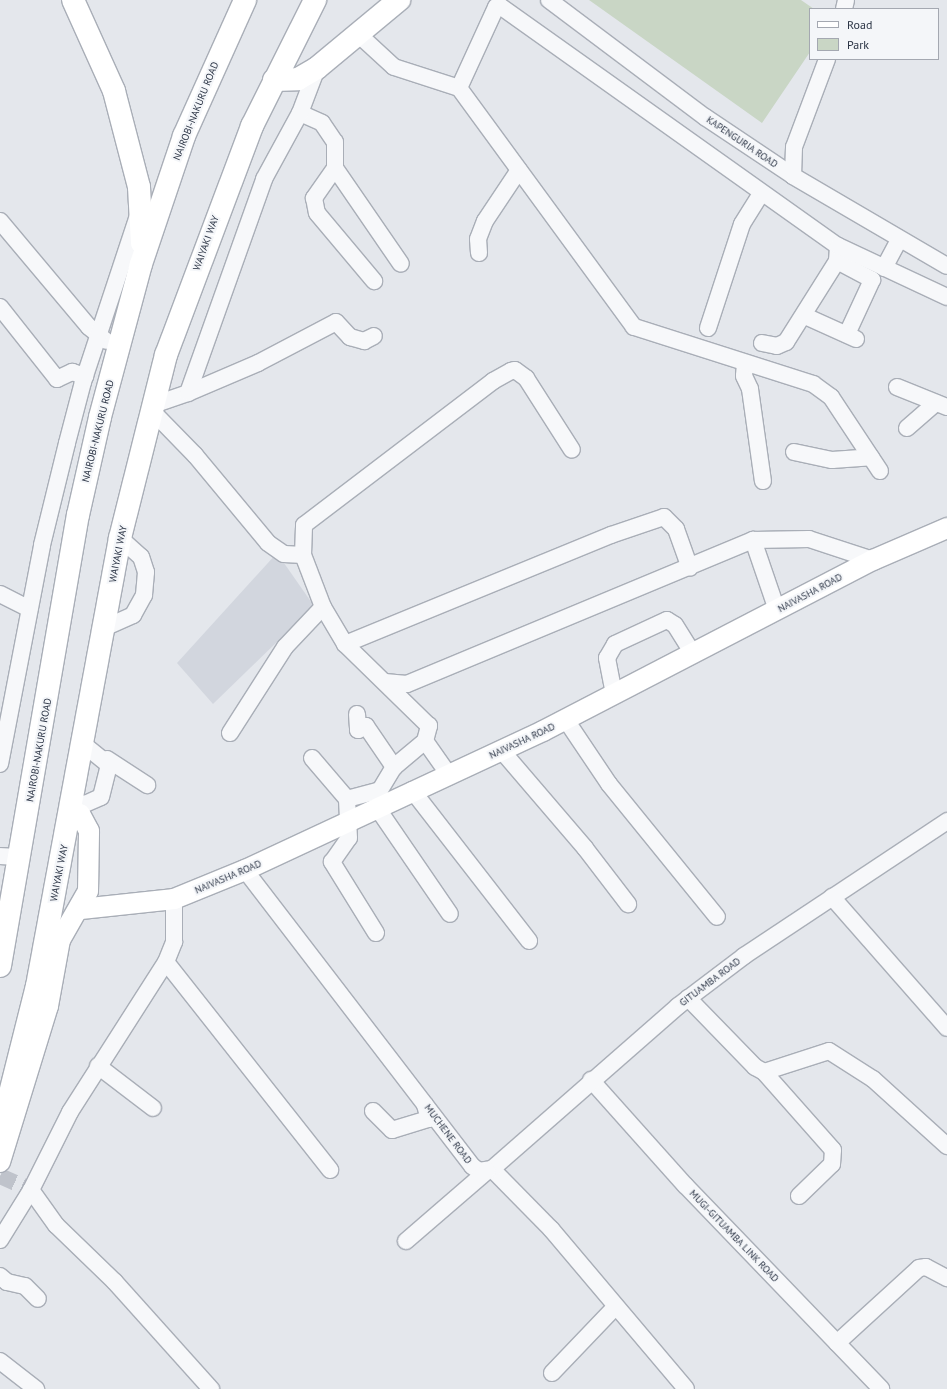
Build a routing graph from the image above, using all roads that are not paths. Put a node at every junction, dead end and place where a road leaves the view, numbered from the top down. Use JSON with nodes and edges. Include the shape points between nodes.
{"nodes":[{"id":1,"x":73,"y":0,"type":"edge"},
{"id":2,"x":245,"y":0,"type":"edge"},
{"id":3,"x":315,"y":0,"type":"edge"},
{"id":4,"x":399,"y":0,"type":"edge"},
{"id":5,"x":548,"y":0,"type":"edge"},
{"id":6,"x":357,"y":33,"type":"junction"},
{"id":7,"x":827,"y":60,"type":"edge"},
{"id":8,"x":316,"y":68,"type":"junction"},
{"id":9,"x":274,"y":80,"type":"junction"},
{"id":10,"x":459,"y":88,"type":"junction"},
{"id":11,"x":300,"y":113,"type":"junction"},
{"id":12,"x":335,"y":168,"type":"junction"},
{"id":13,"x":519,"y":170,"type":"junction"},
{"id":14,"x":793,"y":176,"type":"junction"},
{"id":15,"x":761,"y":194,"type":"junction"},
{"id":16,"x":141,"y":204,"type":"junction"},
{"id":17,"x":0,"y":222,"type":"edge"},
{"id":18,"x":898,"y":240,"type":"junction"},
{"id":19,"x":479,"y":253,"type":"dead end"},
{"id":20,"x":837,"y":254,"type":"junction"},
{"id":21,"x":141,"y":264,"type":"junction"},
{"id":22,"x":400,"y":264,"type":"dead end"},
{"id":23,"x":947,"y":266,"type":"edge"},
{"id":24,"x":884,"y":268,"type":"junction"},
{"id":25,"x":374,"y":281,"type":"dead end"},
{"id":26,"x":947,"y":297,"type":"edge"},
{"id":27,"x":0,"y":307,"type":"edge"},
{"id":28,"x":804,"y":316,"type":"junction"},
{"id":29,"x":708,"y":328,"type":"dead end"},
{"id":30,"x":374,"y":336,"type":"dead end"},
{"id":31,"x":99,"y":338,"type":"junction"},
{"id":32,"x":762,"y":343,"type":"dead end"},
{"id":33,"x":120,"y":346,"type":"junction"},
{"id":34,"x":745,"y":364,"type":"junction"},
{"id":35,"x":85,"y":376,"type":"junction"},
{"id":36,"x":897,"y":387,"type":"dead end"},
{"id":37,"x":188,"y":393,"type":"junction"},
{"id":38,"x":941,"y":405,"type":"edge"},
{"id":39,"x":152,"y":408,"type":"junction"},
{"id":40,"x":907,"y":428,"type":"dead end"},
{"id":41,"x":572,"y":450,"type":"dead end"},
{"id":42,"x":794,"y":452,"type":"dead end"},
{"id":43,"x":871,"y":457,"type":"junction"},
{"id":44,"x":880,"y":471,"type":"dead end"},
{"id":45,"x":763,"y":482,"type":"dead end"},
{"id":46,"x":947,"y":528,"type":"edge"},
{"id":47,"x":120,"y":538,"type":"junction"},
{"id":48,"x":753,"y":540,"type":"junction"},
{"id":49,"x":303,"y":555,"type":"junction"},
{"id":50,"x":873,"y":560,"type":"junction"},
{"id":51,"x":690,"y":568,"type":"junction"},
{"id":52,"x":0,"y":594,"type":"edge"},
{"id":53,"x":323,"y":607,"type":"junction"},
{"id":54,"x":29,"y":609,"type":"junction"},
{"id":55,"x":777,"y":610,"type":"junction"},
{"id":56,"x":104,"y":628,"type":"junction"},
{"id":57,"x":345,"y":644,"type":"junction"},
{"id":58,"x":693,"y":654,"type":"junction"},
{"id":59,"x":385,"y":682,"type":"junction"},
{"id":60,"x":614,"y":694,"type":"junction"},
{"id":61,"x":5,"y":713,"type":"edge"},
{"id":62,"x":357,"y":714,"type":"dead end"},
{"id":63,"x":566,"y":720,"type":"junction"},
{"id":64,"x":230,"y":733,"type":"dead end"},
{"id":65,"x":425,"y":741,"type":"junction"},
{"id":66,"x":83,"y":744,"type":"junction"},
{"id":67,"x":502,"y":751,"type":"junction"},
{"id":68,"x":312,"y":758,"type":"dead end"},
{"id":69,"x":106,"y":759,"type":"junction"},
{"id":70,"x":0,"y":764,"type":"edge"},
{"id":71,"x":394,"y":767,"type":"junction"},
{"id":72,"x":449,"y":775,"type":"junction"},
{"id":73,"x":147,"y":785,"type":"dead end"},
{"id":74,"x":412,"y":790,"type":"junction"},
{"id":75,"x":347,"y":799,"type":"junction"},
{"id":76,"x":71,"y":807,"type":"junction"},
{"id":77,"x":378,"y":809,"type":"junction"},
{"id":78,"x":947,"y":821,"type":"edge"},
{"id":79,"x":346,"y":825,"type":"junction"},
{"id":80,"x":10,"y":856,"type":"edge"},
{"id":81,"x":245,"y":870,"type":"junction"},
{"id":82,"x":832,"y":897,"type":"junction"},
{"id":83,"x":174,"y":898,"type":"junction"},
{"id":84,"x":628,"y":904,"type":"dead end"},
{"id":85,"x":81,"y":909,"type":"junction"},
{"id":86,"x":450,"y":914,"type":"dead end"},
{"id":87,"x":717,"y":916,"type":"dead end"},
{"id":88,"x":376,"y":933,"type":"dead end"},
{"id":89,"x":529,"y":941,"type":"dead end"},
{"id":90,"x":166,"y":962,"type":"junction"},
{"id":91,"x":0,"y":966,"type":"edge"},
{"id":92,"x":688,"y":998,"type":"junction"},
{"id":93,"x":947,"y":1028,"type":"edge"},
{"id":94,"x":98,"y":1066,"type":"junction"},
{"id":95,"x":764,"y":1072,"type":"junction"},
{"id":96,"x":591,"y":1080,"type":"junction"},
{"id":97,"x":424,"y":1104,"type":"junction"},
{"id":98,"x":153,"y":1108,"type":"dead end"},
{"id":99,"x":372,"y":1110,"type":"dead end"},
{"id":100,"x":0,"y":1133,"type":"edge"},
{"id":101,"x":947,"y":1146,"type":"edge"},
{"id":102,"x":0,"y":1162,"type":"edge"},
{"id":103,"x":330,"y":1170,"type":"dead end"},
{"id":104,"x":490,"y":1170,"type":"junction"},
{"id":105,"x":31,"y":1190,"type":"junction"},
{"id":106,"x":798,"y":1196,"type":"dead end"},
{"id":107,"x":0,"y":1240,"type":"edge"},
{"id":108,"x":406,"y":1241,"type":"dead end"},
{"id":109,"x":0,"y":1276,"type":"edge"},
{"id":110,"x":947,"y":1278,"type":"edge"},
{"id":111,"x":38,"y":1299,"type":"dead end"},
{"id":112,"x":615,"y":1308,"type":"junction"},
{"id":113,"x":837,"y":1343,"type":"junction"},
{"id":114,"x":0,"y":1361,"type":"edge"},
{"id":115,"x":552,"y":1373,"type":"dead end"},
{"id":116,"x":36,"y":1389,"type":"edge"},
{"id":117,"x":212,"y":1389,"type":"edge"},
{"id":118,"x":686,"y":1389,"type":"edge"},
{"id":119,"x":881,"y":1389,"type":"edge"}],
"edges":[{"from":1,"to":16,"type":"highway","via":[[114,91]]},
{"from":2,"to":21,"type":"highway","name":"NAIROBI-NAKURU ROAD","via":[[184,136]]},
{"from":3,"to":9,"type":"highway","name":"WAIYAKI WAY"},
{"from":4,"to":6,"type":"highway"},
{"from":5,"to":14,"type":"street","name":"KAPENGURIA ROAD","via":[[705,117]]},
{"from":6,"to":8,"type":"highway"},
{"from":6,"to":10,"type":"street","via":[[394,67]]},
{"from":7,"to":14,"type":"street","via":[[794,147]]},
{"from":8,"to":9,"type":"highway","via":[[298,79]]},
{"from":8,"to":11,"type":"street"},
{"from":9,"to":39,"type":"highway","name":"WAIYAKI WAY","via":[[216,216],[166,355]]},
{"from":10,"to":13,"type":"street"},
{"from":10,"to":15,"type":"street","via":[[496,7],[500,6]]},
{"from":11,"to":12,"type":"street","via":[[322,123],[331,133]]},
{"from":11,"to":37,"type":"street","via":[[264,179]]},
{"from":12,"to":22,"type":"street"},
{"from":12,"to":25,"type":"street","via":[[314,198],[317,213]]},
{"from":13,"to":19,"type":"street","via":[[485,221],[478,239]]},
{"from":13,"to":34,"type":"street","via":[[634,327]]},
{"from":14,"to":18,"type":"street","name":"KAPENGURIA ROAD"},
{"from":15,"to":20,"type":"street"},
{"from":15,"to":29,"type":"street","via":[[742,224]]},
{"from":16,"to":21,"type":"highway"},
{"from":16,"to":31,"type":"street"},
{"from":17,"to":31,"type":"street"},
{"from":18,"to":23,"type":"street","name":"KAPENGURIA ROAD"},
{"from":18,"to":24,"type":"street"},
{"from":20,"to":24,"type":"street"},
{"from":20,"to":28,"type":"street"},
{"from":20,"to":28,"type":"street","via":[[872,280],[852,337]]},
{"from":21,"to":33,"type":"highway","name":"NAIROBI-NAKURU ROAD"},
{"from":24,"to":26,"type":"street"},
{"from":27,"to":35,"type":"street","via":[[56,379],[72,372]]},
{"from":28,"to":32,"type":"street","via":[[782,345]]},
{"from":30,"to":37,"type":"street","via":[[364,341],[350,337],[336,322],[258,363]]},
{"from":31,"to":33,"type":"street"},
{"from":31,"to":35,"type":"street"},
{"from":33,"to":80,"type":"highway","name":"NAIROBI-NAKURU ROAD","via":[[78,515]]},
{"from":34,"to":43,"type":"street","via":[[813,384],[831,397]]},
{"from":34,"to":45,"type":"street","via":[[744,376],[750,389]]},
{"from":35,"to":54,"type":"street"},
{"from":36,"to":38,"type":"street"},
{"from":37,"to":39,"type":"street"},
{"from":38,"to":40,"type":"street"},
{"from":39,"to":47,"type":"highway","name":"WAIYAKI WAY"},
{"from":39,"to":49,"type":"street","via":[[268,543],[284,554]]},
{"from":41,"to":49,"type":"street","via":[[526,378],[516,370],[511,371],[309,520],[303,529]]},
{"from":42,"to":43,"type":"street","via":[[832,460]]},
{"from":43,"to":44,"type":"street"},
{"from":46,"to":50,"type":"main road","name":"NAIVASHA ROAD"},
{"from":47,"to":56,"type":"highway","name":"WAIYAKI WAY"},
{"from":47,"to":56,"type":"street","via":[[141,557],[146,572],[144,595],[134,615]]},
{"from":48,"to":50,"type":"street","via":[[809,539]]},
{"from":48,"to":51,"type":"street"},
{"from":48,"to":55,"type":"street"},
{"from":49,"to":53,"type":"street"},
{"from":50,"to":55,"type":"main road","name":"NAIVASHA ROAD"},
{"from":51,"to":57,"type":"street","via":[[674,526],[664,517],[658,518]]},
{"from":51,"to":59,"type":"street","via":[[407,684]]},
{"from":52,"to":54,"type":"street"},
{"from":53,"to":57,"type":"street"},
{"from":53,"to":64,"type":"street","via":[[284,647]]},
{"from":54,"to":61,"type":"street"},
{"from":55,"to":58,"type":"main road","name":"NAIVASHA ROAD"},
{"from":56,"to":66,"type":"highway","name":"WAIYAKI WAY"},
{"from":57,"to":59,"type":"street"},
{"from":58,"to":60,"type":"main road","name":"NAIVASHA ROAD"},
{"from":58,"to":60,"type":"street","via":[[675,625],[667,620],[615,644],[607,658]]},
{"from":59,"to":65,"type":"street","via":[[429,726]]},
{"from":60,"to":63,"type":"main road","name":"NAIVASHA ROAD"},
{"from":61,"to":70,"type":"street"},
{"from":62,"to":71,"type":"street","via":[[358,730],[366,726]]},
{"from":63,"to":67,"type":"main road","name":"NAIVASHA ROAD"},
{"from":63,"to":87,"type":"street","via":[[609,784]]},
{"from":65,"to":71,"type":"street"},
{"from":65,"to":72,"type":"street"},
{"from":66,"to":69,"type":"street"},
{"from":66,"to":76,"type":"highway","name":"WAIYAKI WAY"},
{"from":67,"to":72,"type":"main road","name":"NAIVASHA ROAD"},
{"from":67,"to":84,"type":"street","via":[[593,846]]},
{"from":68,"to":75,"type":"street"},
{"from":69,"to":73,"type":"street"},
{"from":69,"to":76,"type":"street","via":[[110,765],[100,797]]},
{"from":71,"to":75,"type":"street","via":[[380,790]]},
{"from":72,"to":74,"type":"main road","name":"NAIVASHA ROAD"},
{"from":74,"to":77,"type":"main road","name":"NAIVASHA ROAD"},
{"from":74,"to":89,"type":"street"},
{"from":75,"to":79,"type":"street"},
{"from":76,"to":85,"type":"main road","via":[[80,814],[89,831],[90,881]]},
{"from":76,"to":100,"type":"highway","name":"WAIYAKI WAY","via":[[37,986]]},
{"from":77,"to":79,"type":"main road","name":"NAIVASHA ROAD"},
{"from":77,"to":86,"type":"street"},
{"from":78,"to":82,"type":"street","name":"GITUAMBA ROAD"},
{"from":79,"to":81,"type":"main road","name":"NAIVASHA ROAD"},
{"from":79,"to":88,"type":"street","via":[[349,838],[333,857],[334,868]]},
{"from":80,"to":91,"type":"highway","name":"NAIROBI-NAKURU ROAD","via":[[16,881]]},
{"from":81,"to":83,"type":"main road","name":"NAIVASHA ROAD"},
{"from":81,"to":97,"type":"street","name":"MUCHENE ROAD"},
{"from":82,"to":92,"type":"street","name":"GITUAMBA ROAD"},
{"from":82,"to":93,"type":"street"},
{"from":83,"to":85,"type":"main road","name":"NAIVASHA ROAD"},
{"from":83,"to":90,"type":"street","via":[[174,942]]},
{"from":85,"to":102,"type":"main road","via":[[60,940],[48,1006]]},
{"from":90,"to":94,"type":"street"},
{"from":90,"to":103,"type":"street"},
{"from":92,"to":95,"type":"street","via":[[755,1067]]},
{"from":92,"to":96,"type":"street","name":"GITUAMBA ROAD"},
{"from":94,"to":98,"type":"street"},
{"from":94,"to":105,"type":"street","via":[[70,1112]]},
{"from":95,"to":101,"type":"street","via":[[829,1051],[873,1079]]},
{"from":95,"to":106,"type":"street","via":[[833,1150],[832,1164]]},
{"from":96,"to":104,"type":"street","name":"GITUAMBA ROAD"},
{"from":96,"to":113,"type":"street","name":"MUGI-GITUAMBA LINK ROAD","via":[[685,1185]]},
{"from":97,"to":99,"type":"street","via":[[429,1119],[392,1130]]},
{"from":97,"to":104,"type":"street","name":"MUCHENE ROAD","via":[[472,1166]]},
{"from":104,"to":108,"type":"street","name":"GITUAMBA ROAD"},
{"from":104,"to":112,"type":"street","name":"MUCHENE ROAD","via":[[551,1229]]},
{"from":105,"to":107,"type":"street"},
{"from":105,"to":117,"type":"street","via":[[56,1225],[115,1282]]},
{"from":109,"to":111,"type":"street","via":[[7,1282],[25,1286]]},
{"from":110,"to":113,"type":"street","via":[[926,1267],[919,1268]]},
{"from":112,"to":115,"type":"street"},
{"from":112,"to":118,"type":"street","name":"MUCHENE ROAD"},
{"from":113,"to":119,"type":"street","name":"MUGI-GITUAMBA LINK ROAD"},
{"from":114,"to":116,"type":"street"}]}
